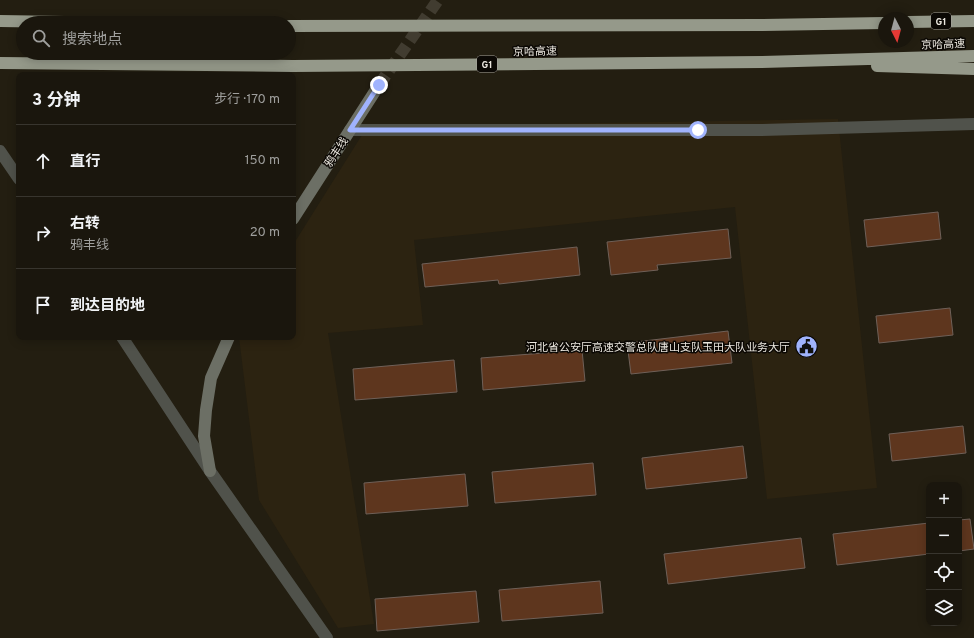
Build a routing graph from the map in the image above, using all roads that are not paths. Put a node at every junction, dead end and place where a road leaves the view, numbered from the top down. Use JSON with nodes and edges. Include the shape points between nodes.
{"nodes":[{"id":1,"x":0,"y":21,"type":"edge"},
{"id":2,"x":16,"y":21,"type":"edge"},
{"id":3,"x":974,"y":21,"type":"edge"},
{"id":4,"x":914,"y":22,"type":"edge"},
{"id":5,"x":878,"y":23,"type":"edge"},
{"id":6,"x":296,"y":26,"type":"edge"},
{"id":7,"x":974,"y":56,"type":"edge"},
{"id":8,"x":762,"y":62,"type":"junction"},
{"id":9,"x":0,"y":63,"type":"edge"},
{"id":10,"x":974,"y":70,"type":"edge"},
{"id":11,"x":379,"y":85,"type":"tunnel mouth"},
{"id":12,"x":974,"y":124,"type":"edge"},
{"id":13,"x":350,"y":130,"type":"junction"},
{"id":14,"x":0,"y":151,"type":"edge"},
{"id":15,"x":16,"y":175,"type":"edge"},
{"id":16,"x":296,"y":214,"type":"edge"},
{"id":17,"x":124,"y":340,"type":"edge"},
{"id":18,"x":228,"y":340,"type":"edge"},
{"id":19,"x":210,"y":471,"type":"junction"},
{"id":20,"x":327,"y":638,"type":"edge"}],
"edges":[{"from":1,"to":2,"type":"highway"},
{"from":3,"to":4,"type":"highway","name":"京哈高速","number":"G1"},
{"from":5,"to":6,"type":"highway"},
{"from":7,"to":8,"type":"highway","name":"京哈高速","number":"G1"},
{"from":8,"to":9,"type":"highway","name":"京哈高速","number":"G1","via":[[301,66]]},
{"from":8,"to":10,"type":"highway"},
{"from":11,"to":13,"type":"main road","name":"鸦丰线"},
{"from":12,"to":13,"type":"street","via":[[761,130]]},
{"from":13,"to":16,"type":"main road","name":"鸦丰线"},
{"from":14,"to":15,"type":"street"},
{"from":17,"to":19,"type":"street"},
{"from":18,"to":19,"type":"main road","via":[[211,378],[206,410],[204,436]]},
{"from":19,"to":20,"type":"street"}]}
